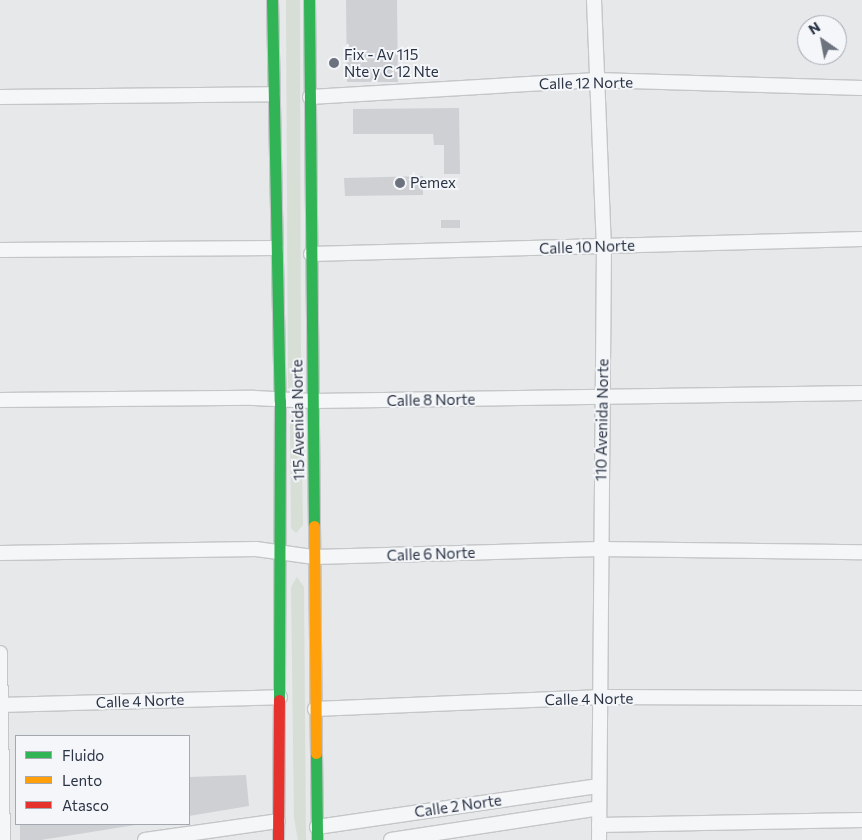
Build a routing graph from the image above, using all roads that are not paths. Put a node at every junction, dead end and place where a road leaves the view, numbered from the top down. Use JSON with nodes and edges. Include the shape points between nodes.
{"nodes":[{"id":1,"x":272,"y":0,"type":"edge"},
{"id":2,"x":309,"y":0,"type":"edge"},
{"id":3,"x":594,"y":0,"type":"edge"},
{"id":4,"x":596,"y":80,"type":"junction"},
{"id":5,"x":862,"y":88,"type":"edge"},
{"id":6,"x":273,"y":94,"type":"junction"},
{"id":7,"x":0,"y":97,"type":"edge"},
{"id":8,"x":310,"y":97,"type":"junction"},
{"id":9,"x":862,"y":239,"type":"edge"},
{"id":10,"x":604,"y":246,"type":"junction"},
{"id":11,"x":276,"y":248,"type":"junction"},
{"id":12,"x":0,"y":250,"type":"edge"},
{"id":13,"x":311,"y":254,"type":"junction"},
{"id":14,"x":862,"y":393,"type":"edge"},
{"id":15,"x":603,"y":397,"type":"junction"},
{"id":16,"x":0,"y":400,"type":"edge"},
{"id":17,"x":280,"y":401,"type":"junction"},
{"id":18,"x":313,"y":401,"type":"junction"},
{"id":19,"x":600,"y":549,"type":"junction"},
{"id":20,"x":862,"y":552,"type":"edge"},
{"id":21,"x":0,"y":553,"type":"edge"},
{"id":22,"x":279,"y":553,"type":"junction"},
{"id":23,"x":314,"y":557,"type":"junction"},
{"id":24,"x":0,"y":653,"type":"edge"},
{"id":25,"x":280,"y":697,"type":"junction"},
{"id":26,"x":602,"y":697,"type":"junction"},
{"id":27,"x":862,"y":698,"type":"edge"},
{"id":28,"x":1,"y":705,"type":"edge"},
{"id":29,"x":315,"y":709,"type":"junction"},
{"id":30,"x":599,"y":786,"type":"junction"},
{"id":31,"x":599,"y":808,"type":"junction"},
{"id":32,"x":278,"y":815,"type":"junction"},
{"id":33,"x":862,"y":820,"type":"edge"},
{"id":34,"x":599,"y":825,"type":"junction"},
{"id":35,"x":317,"y":833,"type":"edge"},
{"id":36,"x":291,"y":836,"type":"dead end"},
{"id":37,"x":2,"y":840,"type":"edge"},
{"id":38,"x":145,"y":840,"type":"edge"},
{"id":39,"x":278,"y":840,"type":"edge"},
{"id":40,"x":391,"y":840,"type":"edge"},
{"id":41,"x":599,"y":840,"type":"edge"}],
"edges":[{"from":1,"to":6,"type":"main road","name":"115 Avenida Norte"},
{"from":2,"to":8,"type":"main road","name":"115 Avenida Norte"},
{"from":3,"to":4,"type":"street","name":"110 Avenida Norte"},
{"from":4,"to":5,"type":"street","name":"Calle 12 Norte"},
{"from":4,"to":8,"type":"street","name":"Calle 12 Norte"},
{"from":4,"to":10,"type":"street","name":"110 Avenida Norte"},
{"from":6,"to":7,"type":"street"},
{"from":6,"to":11,"type":"main road","name":"115 Avenida Norte"},
{"from":8,"to":13,"type":"main road","name":"115 Avenida Norte"},
{"from":9,"to":10,"type":"street","name":"Calle 10 Norte"},
{"from":10,"to":13,"type":"street","name":"Calle 10 Norte"},
{"from":10,"to":15,"type":"street","name":"110 Avenida Norte"},
{"from":11,"to":12,"type":"street"},
{"from":11,"to":17,"type":"main road","name":"115 Avenida Norte"},
{"from":13,"to":18,"type":"main road","name":"115 Avenida Norte"},
{"from":14,"to":15,"type":"street","name":"Calle 8 Norte"},
{"from":15,"to":18,"type":"street","name":"Calle 8 Norte"},
{"from":15,"to":19,"type":"street","name":"110 Avenida Norte"},
{"from":16,"to":17,"type":"street","name":"Calle 8 Norte","via":[[254,398]]},
{"from":17,"to":18,"type":"street","name":"Calle 8 Norte"},
{"from":17,"to":22,"type":"main road","name":"115 Avenida Norte"},
{"from":18,"to":23,"type":"main road","name":"115 Avenida Norte"},
{"from":19,"to":20,"type":"street","name":"Calle 6 Norte"},
{"from":19,"to":23,"type":"street","name":"Calle 6 Norte"},
{"from":19,"to":26,"type":"street","name":"110 Avenida Norte"},
{"from":21,"to":22,"type":"street","name":"Calle 6 Norte","via":[[256,549]]},
{"from":22,"to":23,"type":"street","name":"Calle 6 Norte"},
{"from":22,"to":25,"type":"main road","name":"115 Avenida Norte"},
{"from":23,"to":29,"type":"main road","name":"115 Avenida Norte"},
{"from":24,"to":28,"type":"street"},
{"from":25,"to":28,"type":"street","name":"Calle 4 Norte"},
{"from":25,"to":32,"type":"main road","name":"115 Avenida Norte"},
{"from":26,"to":27,"type":"street","name":"Calle 4 Norte"},
{"from":26,"to":29,"type":"street","name":"Calle 4 Norte"},
{"from":26,"to":30,"type":"street","name":"110 Avenida Norte"},
{"from":28,"to":37,"type":"street"},
{"from":29,"to":35,"type":"main road","name":"115 Avenida Norte"},
{"from":30,"to":31,"type":"street","name":"110 Avenida Norte"},
{"from":30,"to":35,"type":"street","name":"Calle 2 Norte"},
{"from":31,"to":34,"type":"street","name":"110 Avenida Norte"},
{"from":31,"to":40,"type":"street","name":"Calle 2 Norte"},
{"from":32,"to":36,"type":"main road","name":"115 Avenida Norte"},
{"from":32,"to":38,"type":"street"},
{"from":32,"to":39,"type":"main road","name":"115 Avenida Norte"},
{"from":33,"to":34,"type":"street"},
{"from":34,"to":41,"type":"street","name":"110 Avenida Norte"}]}
